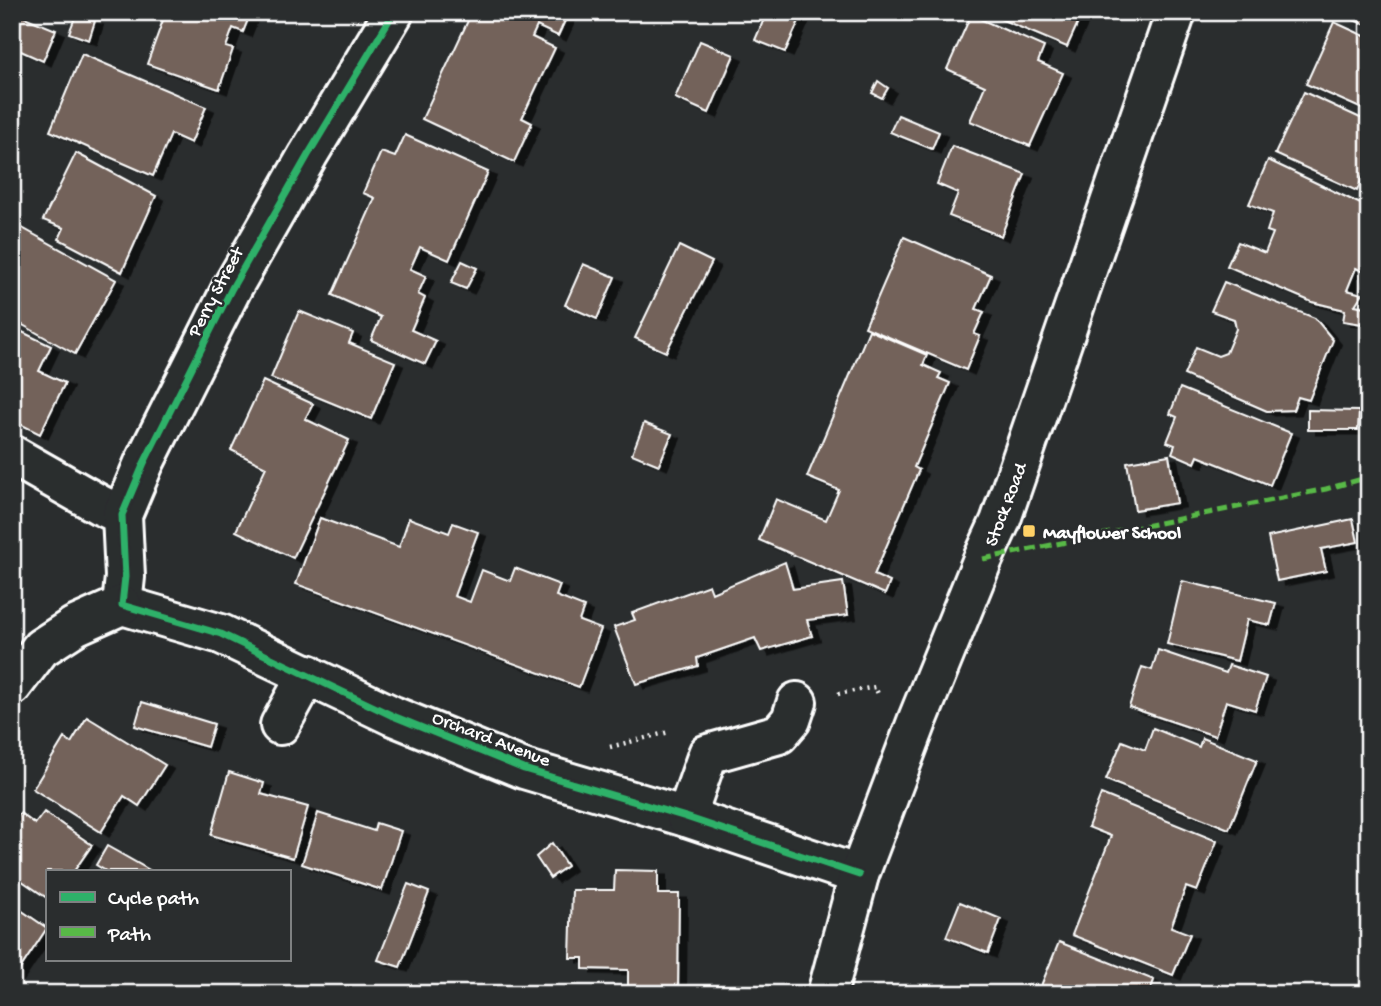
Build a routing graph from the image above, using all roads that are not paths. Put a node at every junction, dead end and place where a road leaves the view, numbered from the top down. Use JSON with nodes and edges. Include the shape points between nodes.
{"nodes":[{"id":1,"x":394,"y":12,"type":"edge"},
{"id":2,"x":1176,"y":12,"type":"edge"},
{"id":3,"x":12,"y":455,"type":"edge"},
{"id":4,"x":122,"y":514,"type":"junction"},
{"id":5,"x":122,"y":605,"type":"junction"},
{"id":6,"x":307,"y":674,"type":"junction"},
{"id":7,"x":12,"y":686,"type":"edge"},
{"id":8,"x":797,"y":702,"type":"dead end"},
{"id":9,"x":280,"y":725,"type":"dead end"},
{"id":10,"x":686,"y":817,"type":"junction"},
{"id":11,"x":859,"y":876,"type":"junction"},
{"id":12,"x":827,"y":994,"type":"edge"}],
"edges":[{"from":1,"to":4,"type":"street","name":"Perry Street","via":[[232,288]]},
{"from":2,"to":11,"type":"street","name":"Stock Road","via":[[1000,522]]},
{"from":3,"to":4,"type":"street"},
{"from":4,"to":5,"type":"street","name":"Perry Street"},
{"from":5,"to":6,"type":"street","name":"Orchard Avenue","via":[[221,634]]},
{"from":5,"to":7,"type":"street","via":[[41,648]]},
{"from":6,"to":9,"type":"street"},
{"from":6,"to":10,"type":"street","name":"Orchard Avenue","via":[[393,716],[524,769]]},
{"from":8,"to":10,"type":"street","via":[[792,720],[779,734],[706,739]]},
{"from":10,"to":11,"type":"street","name":"Orchard Avenue"},
{"from":11,"to":12,"type":"street","name":"Stock Road"}]}
